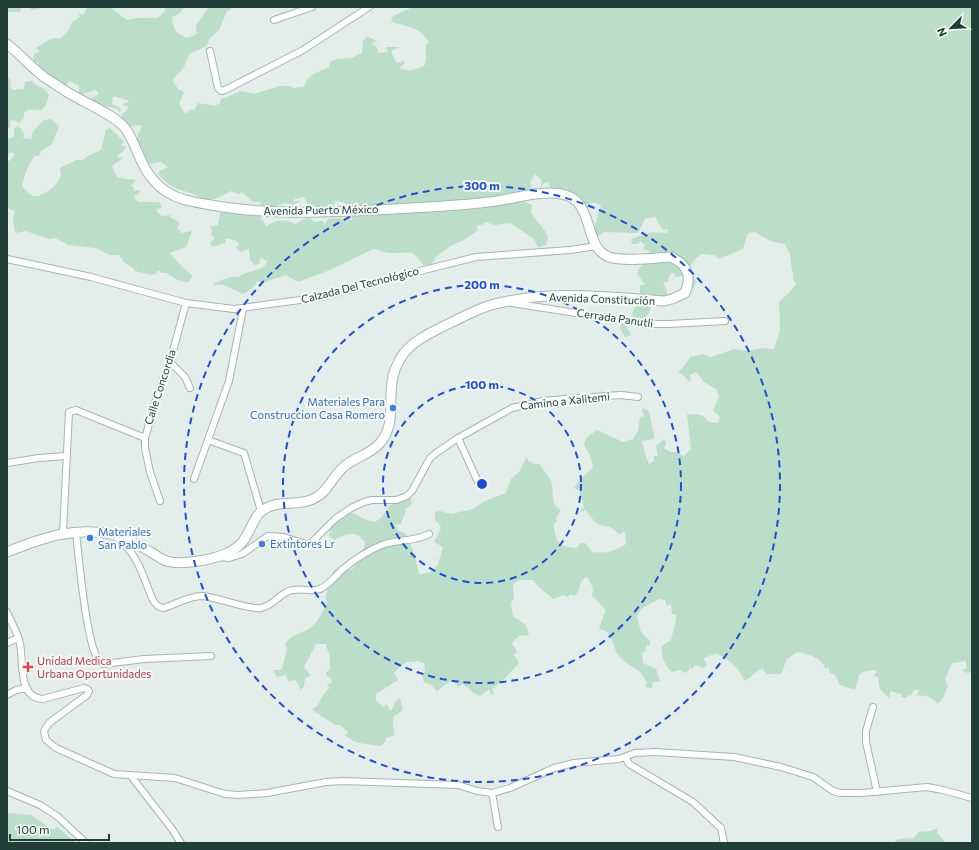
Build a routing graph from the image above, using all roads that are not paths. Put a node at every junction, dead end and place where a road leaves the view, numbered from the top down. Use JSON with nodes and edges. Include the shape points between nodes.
{"nodes":[{"id":1,"x":312,"y":7,"type":"edge"},
{"id":2,"x":369,"y":7,"type":"edge"},
{"id":3,"x":274,"y":20,"type":"dead end"},
{"id":4,"x":7,"y":44,"type":"edge"},
{"id":5,"x":210,"y":51,"type":"dead end"},
{"id":6,"x":597,"y":246,"type":"junction"},
{"id":7,"x":7,"y":259,"type":"edge"},
{"id":8,"x":505,"y":302,"type":"junction"},
{"id":9,"x":186,"y":303,"type":"junction"},
{"id":10,"x":243,"y":309,"type":"junction"},
{"id":11,"x":725,"y":321,"type":"dead end"},
{"id":12,"x":170,"y":362,"type":"junction"},
{"id":13,"x":190,"y":388,"type":"dead end"},
{"id":14,"x":638,"y":397,"type":"dead end"},
{"id":15,"x":145,"y":438,"type":"junction"},
{"id":16,"x":458,"y":438,"type":"junction"},
{"id":17,"x":208,"y":440,"type":"junction"},
{"id":18,"x":66,"y":456,"type":"junction"},
{"id":19,"x":7,"y":463,"type":"edge"},
{"id":20,"x":194,"y":479,"type":"dead end"},
{"id":21,"x":478,"y":482,"type":"dead end"},
{"id":22,"x":160,"y":501,"type":"dead end"},
{"id":23,"x":261,"y":511,"type":"junction"},
{"id":24,"x":76,"y":532,"type":"junction"},
{"id":25,"x":63,"y":533,"type":"junction"},
{"id":26,"x":112,"y":534,"type":"junction"},
{"id":27,"x":429,"y":534,"type":"dead end"},
{"id":28,"x":7,"y":552,"type":"edge"},
{"id":29,"x":217,"y":557,"type":"junction"},
{"id":30,"x":7,"y":612,"type":"edge"},
{"id":31,"x":18,"y":638,"type":"junction"},
{"id":32,"x":7,"y":643,"type":"edge"},
{"id":33,"x":211,"y":656,"type":"dead end"},
{"id":34,"x":27,"y":688,"type":"junction"},
{"id":35,"x":7,"y":695,"type":"edge"},
{"id":36,"x":873,"y":707,"type":"dead end"},
{"id":37,"x":625,"y":757,"type":"junction"},
{"id":38,"x":131,"y":776,"type":"junction"},
{"id":39,"x":7,"y":791,"type":"edge"},
{"id":40,"x":877,"y":792,"type":"junction"},
{"id":41,"x":492,"y":793,"type":"junction"},
{"id":42,"x":972,"y":798,"type":"edge"},
{"id":43,"x":498,"y":827,"type":"dead end"},
{"id":44,"x":86,"y":843,"type":"edge"},
{"id":45,"x":181,"y":843,"type":"edge"},
{"id":46,"x":724,"y":843,"type":"edge"}],
"edges":[{"from":1,"to":3,"type":"street"},
{"from":2,"to":5,"type":"street","via":[[303,50],[225,90],[221,91],[218,88]]},
{"from":4,"to":6,"type":"main road","name":"Avenida Puerto México","via":[[44,76],[121,124],[157,185],[182,200],[234,209],[282,213],[344,212],[487,203],[559,193],[567,195],[579,204]]},
{"from":6,"to":8,"type":"main road","name":"Avenida Constitución","via":[[604,254],[619,259],[671,257],[678,260],[688,275],[685,293],[664,300],[557,296]]},
{"from":6,"to":10,"type":"street","name":"Calzada Del Tecnológico","via":[[476,257],[322,297]]},
{"from":7,"to":9,"type":"street","name":"Calzada Del Tecnológico","via":[[91,277]]},
{"from":8,"to":11,"type":"street","name":"Cerrada Panutli","via":[[650,324]]},
{"from":8,"to":23,"type":"main road","name":"Avenida Constitución","via":[[477,310],[436,330],[407,349],[394,373],[388,430],[380,443],[346,465],[322,494],[314,499],[302,503],[278,504]]},
{"from":9,"to":10,"type":"street","name":"Calzada Del Tecnológico"},
{"from":9,"to":12,"type":"street","name":"Calle Concordia"},
{"from":10,"to":17,"type":"street","via":[[229,381]]},
{"from":12,"to":13,"type":"street","via":[[185,377]]},
{"from":12,"to":15,"type":"street","name":"Calle Concordia"},
{"from":14,"to":16,"type":"street","name":"Camino a Xalitemi","via":[[592,397],[518,406],[506,410]]},
{"from":15,"to":18,"type":"street","name":"Calle Concordia","via":[[74,410],[69,412]]},
{"from":15,"to":22,"type":"street","via":[[150,472]]},
{"from":16,"to":21,"type":"street"},
{"from":16,"to":29,"type":"street","name":"Camino a Xalitemi","via":[[430,458],[412,491],[403,499],[372,500],[351,508],[335,519],[310,544],[284,537],[268,536],[234,557]]},
{"from":17,"to":20,"type":"street"},
{"from":17,"to":23,"type":"street","via":[[244,453]]},
{"from":18,"to":19,"type":"street"},
{"from":18,"to":25,"type":"street","name":"Calle Concordia"},
{"from":23,"to":29,"type":"main road","via":[[242,543]]},
{"from":24,"to":25,"type":"main road"},
{"from":24,"to":26,"type":"main road"},
{"from":24,"to":33,"type":"street","via":[[89,631],[102,664]]},
{"from":25,"to":28,"type":"main road"},
{"from":26,"to":27,"type":"street","via":[[133,554],[152,598],[160,608],[201,596],[256,608],[268,606],[292,590],[322,588],[344,568],[382,545],[414,540]]},
{"from":26,"to":29,"type":"main road","via":[[168,562],[192,562]]},
{"from":30,"to":31,"type":"street","via":[[12,618]]},
{"from":31,"to":32,"type":"street"},
{"from":31,"to":34,"type":"street","via":[[24,683]]},
{"from":34,"to":35,"type":"street"},
{"from":34,"to":38,"type":"street","via":[[35,697],[43,698],[87,689],[87,695],[49,723],[44,731],[46,740],[56,748],[103,770]]},
{"from":36,"to":40,"type":"street","via":[[866,731],[866,742]]},
{"from":37,"to":40,"type":"street","via":[[650,752],[734,757],[807,774],[840,793]]},
{"from":37,"to":41,"type":"street","via":[[554,768],[510,788]]},
{"from":37,"to":46,"type":"street","via":[[629,764],[693,802],[721,828]]},
{"from":38,"to":41,"type":"street","via":[[166,777],[188,781],[225,794],[238,795],[267,793],[338,781],[458,785]]},
{"from":38,"to":45,"type":"street"},
{"from":39,"to":44,"type":"street","via":[[58,816]]},
{"from":40,"to":42,"type":"street","via":[[927,788],[950,791]]},
{"from":41,"to":43,"type":"street"}]}
